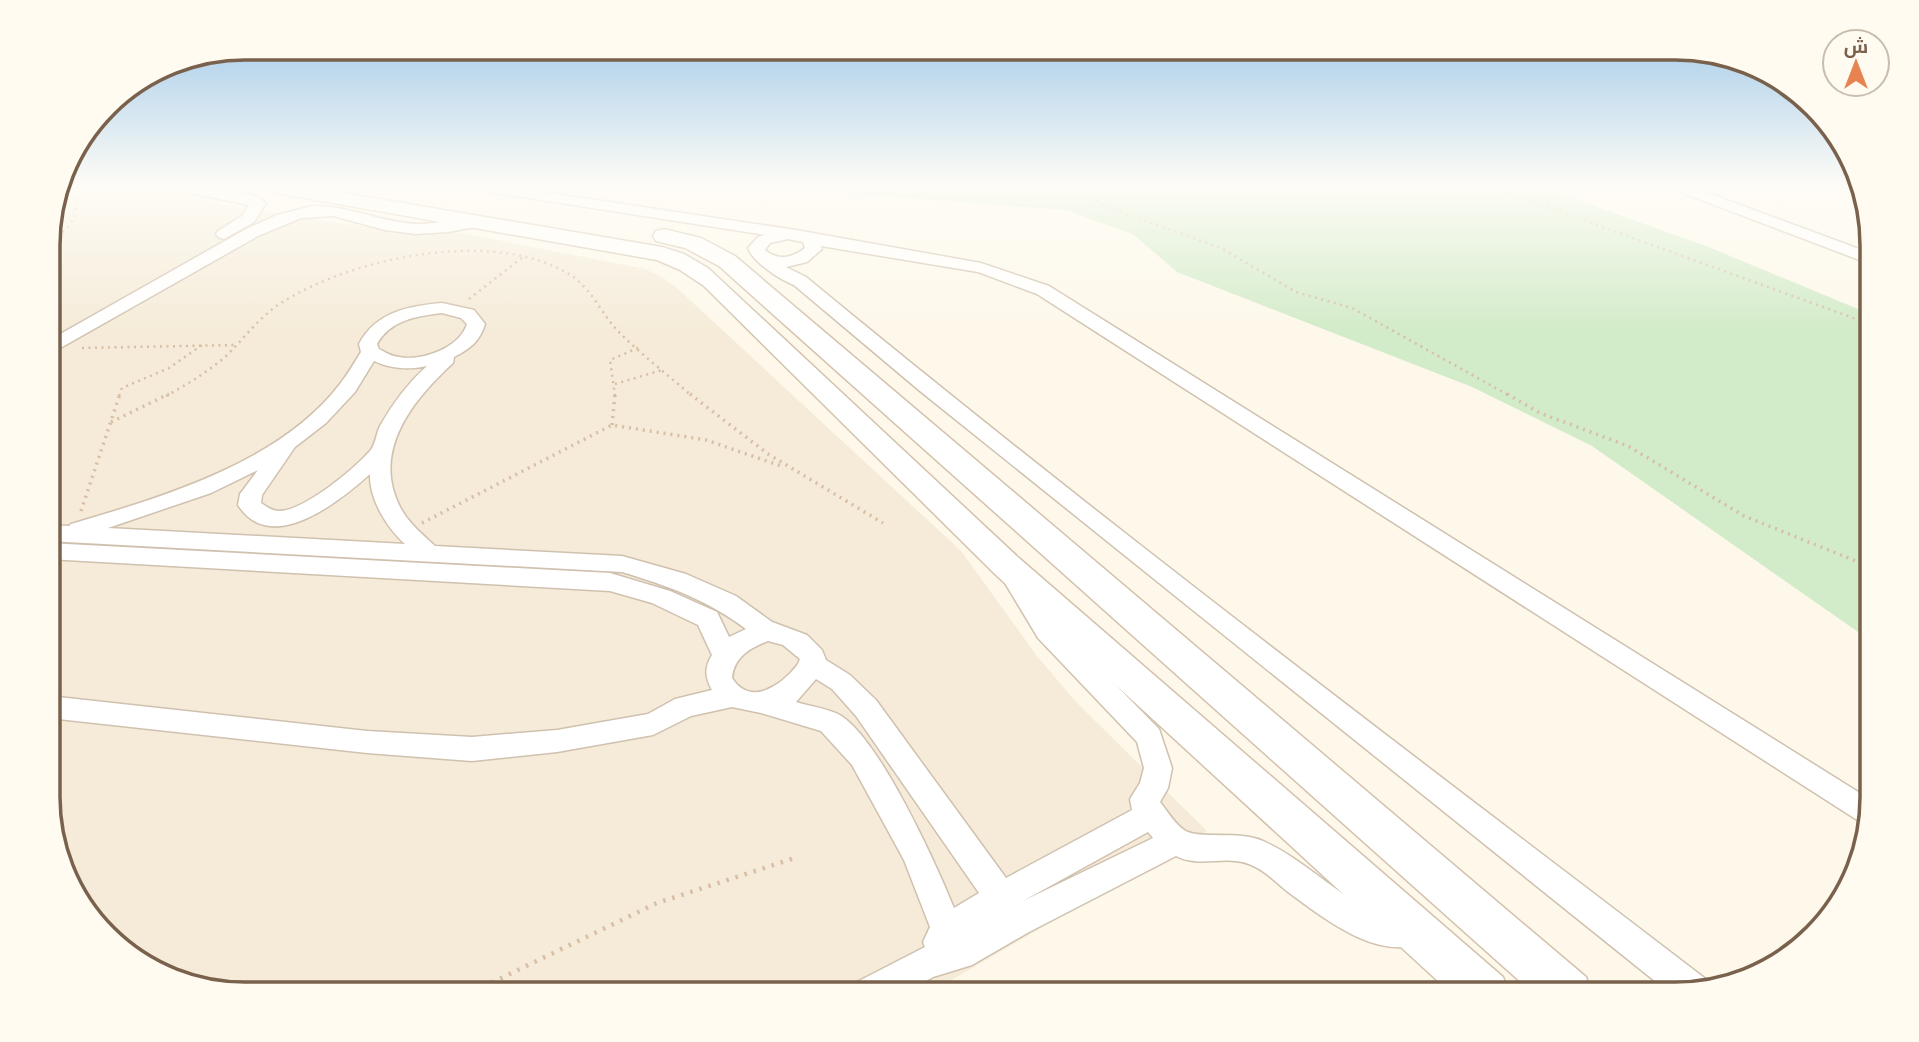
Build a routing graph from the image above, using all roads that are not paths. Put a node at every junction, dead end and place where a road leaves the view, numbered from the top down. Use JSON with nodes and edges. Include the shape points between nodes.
{"nodes":[{"id":1,"x":231,"y":236,"type":"edge"},
{"id":2,"x":238,"y":236,"type":"edge"},
{"id":3,"x":558,"y":236,"type":"edge"},
{"id":4,"x":661,"y":236,"type":"edge"},
{"id":5,"x":728,"y":236,"type":"edge"},
{"id":6,"x":781,"y":236,"type":"edge"},
{"id":7,"x":1820,"y":236,"type":"edge"},
{"id":8,"x":1823,"y":236,"type":"edge"},
{"id":9,"x":228,"y":239,"type":"junction"},
{"id":10,"x":807,"y":241,"type":"junction"},
{"id":11,"x":1860,"y":247,"type":"edge"},
{"id":12,"x":762,"y":254,"type":"junction"},
{"id":13,"x":1860,"y":254,"type":"edge"},
{"id":14,"x":797,"y":271,"type":"junction"},
{"id":15,"x":60,"y":328,"type":"edge"},
{"id":16,"x":60,"y":342,"type":"edge"},
{"id":17,"x":370,"y":352,"type":"junction"},
{"id":18,"x":454,"y":353,"type":"junction"},
{"id":19,"x":293,"y":437,"type":"junction"},
{"id":20,"x":380,"y":453,"type":"junction"},
{"id":21,"x":60,"y":536,"type":"edge"},
{"id":22,"x":60,"y":537,"type":"edge"},
{"id":23,"x":60,"y":537,"type":"edge"},
{"id":24,"x":1055,"y":546,"type":"junction"},
{"id":25,"x":431,"y":555,"type":"junction"},
{"id":26,"x":1008,"y":567,"type":"junction"},
{"id":27,"x":766,"y":631,"type":"junction"},
{"id":28,"x":725,"y":656,"type":"junction"},
{"id":29,"x":812,"y":664,"type":"junction"},
{"id":30,"x":732,"y":697,"type":"junction"},
{"id":31,"x":764,"y":703,"type":"junction"},
{"id":32,"x":60,"y":708,"type":"edge"},
{"id":33,"x":1859,"y":807,"type":"edge"},
{"id":34,"x":1151,"y":815,"type":"junction"},
{"id":35,"x":1175,"y":842,"type":"junction"},
{"id":36,"x":1010,"y":908,"type":"junction"},
{"id":37,"x":1418,"y":932,"type":"junction"},
{"id":38,"x":954,"y":942,"type":"junction"},
{"id":39,"x":891,"y":982,"type":"edge"},
{"id":40,"x":1473,"y":982,"type":"edge"},
{"id":41,"x":1555,"y":982,"type":"edge"},
{"id":42,"x":1682,"y":982,"type":"edge"}],
"edges":[{"from":1,"to":9,"type":"street"},
{"from":2,"to":9,"type":"street"},
{"from":3,"to":26,"type":"street","via":[[662,254],[698,270]]},
{"from":4,"to":24,"type":"street","via":[[716,254]]},
{"from":5,"to":12,"type":"street"},
{"from":6,"to":10,"type":"street"},
{"from":7,"to":13,"type":"street"},
{"from":8,"to":11,"type":"street"},
{"from":9,"to":15,"type":"street"},
{"from":9,"to":16,"type":"street"},
{"from":10,"to":12,"type":"street","via":[[771,237]]},
{"from":10,"to":14,"type":"street","via":[[809,255]]},
{"from":10,"to":33,"type":"street","via":[[981,268],[1043,290]]},
{"from":12,"to":14,"type":"street","via":[[786,276]]},
{"from":14,"to":42,"type":"street","via":[[917,379]]},
{"from":17,"to":18,"type":"street","via":[[389,362],[404,363]]},
{"from":17,"to":18,"type":"street","via":[[371,335],[393,319],[425,309],[457,309],[468,313],[478,327]]},
{"from":17,"to":19,"type":"street","via":[[344,393]]},
{"from":18,"to":20,"type":"street","via":[[404,399],[388,425]]},
{"from":19,"to":20,"type":"street","via":[[251,494],[249,505],[256,513],[289,516],[309,510]]},
{"from":19,"to":21,"type":"street","via":[[207,485]]},
{"from":20,"to":25,"type":"street","via":[[380,480],[388,507],[405,533]]},
{"from":22,"to":25,"type":"street"},
{"from":23,"to":28,"type":"street","via":[[610,582],[661,597],[708,619]]},
{"from":24,"to":26,"type":"street"},
{"from":24,"to":41,"type":"street"},
{"from":25,"to":27,"type":"street","via":[[622,564],[677,580],[727,603]]},
{"from":26,"to":34,"type":"street","via":[[1047,631],[1149,737],[1158,768],[1144,803]]},
{"from":26,"to":37,"type":"street"},
{"from":27,"to":28,"type":"street"},
{"from":27,"to":29,"type":"street","via":[[805,645]]},
{"from":28,"to":30,"type":"street","via":[[719,678]]},
{"from":29,"to":31,"type":"street","via":[[792,692]]},
{"from":29,"to":36,"type":"street","via":[[841,682],[866,708]]},
{"from":30,"to":31,"type":"street"},
{"from":30,"to":32,"type":"street","via":[[685,707],[653,724],[557,741],[472,749]]},
{"from":31,"to":38,"type":"street","via":[[830,723],[862,757],[917,855]]},
{"from":34,"to":35,"type":"street"},
{"from":34,"to":36,"type":"street"},
{"from":35,"to":36,"type":"street"},
{"from":35,"to":37,"type":"street","via":[[1191,849],[1251,850],[1351,917],[1384,931]]},
{"from":36,"to":38,"type":"street"},
{"from":37,"to":40,"type":"street"},
{"from":38,"to":39,"type":"street"}]}
